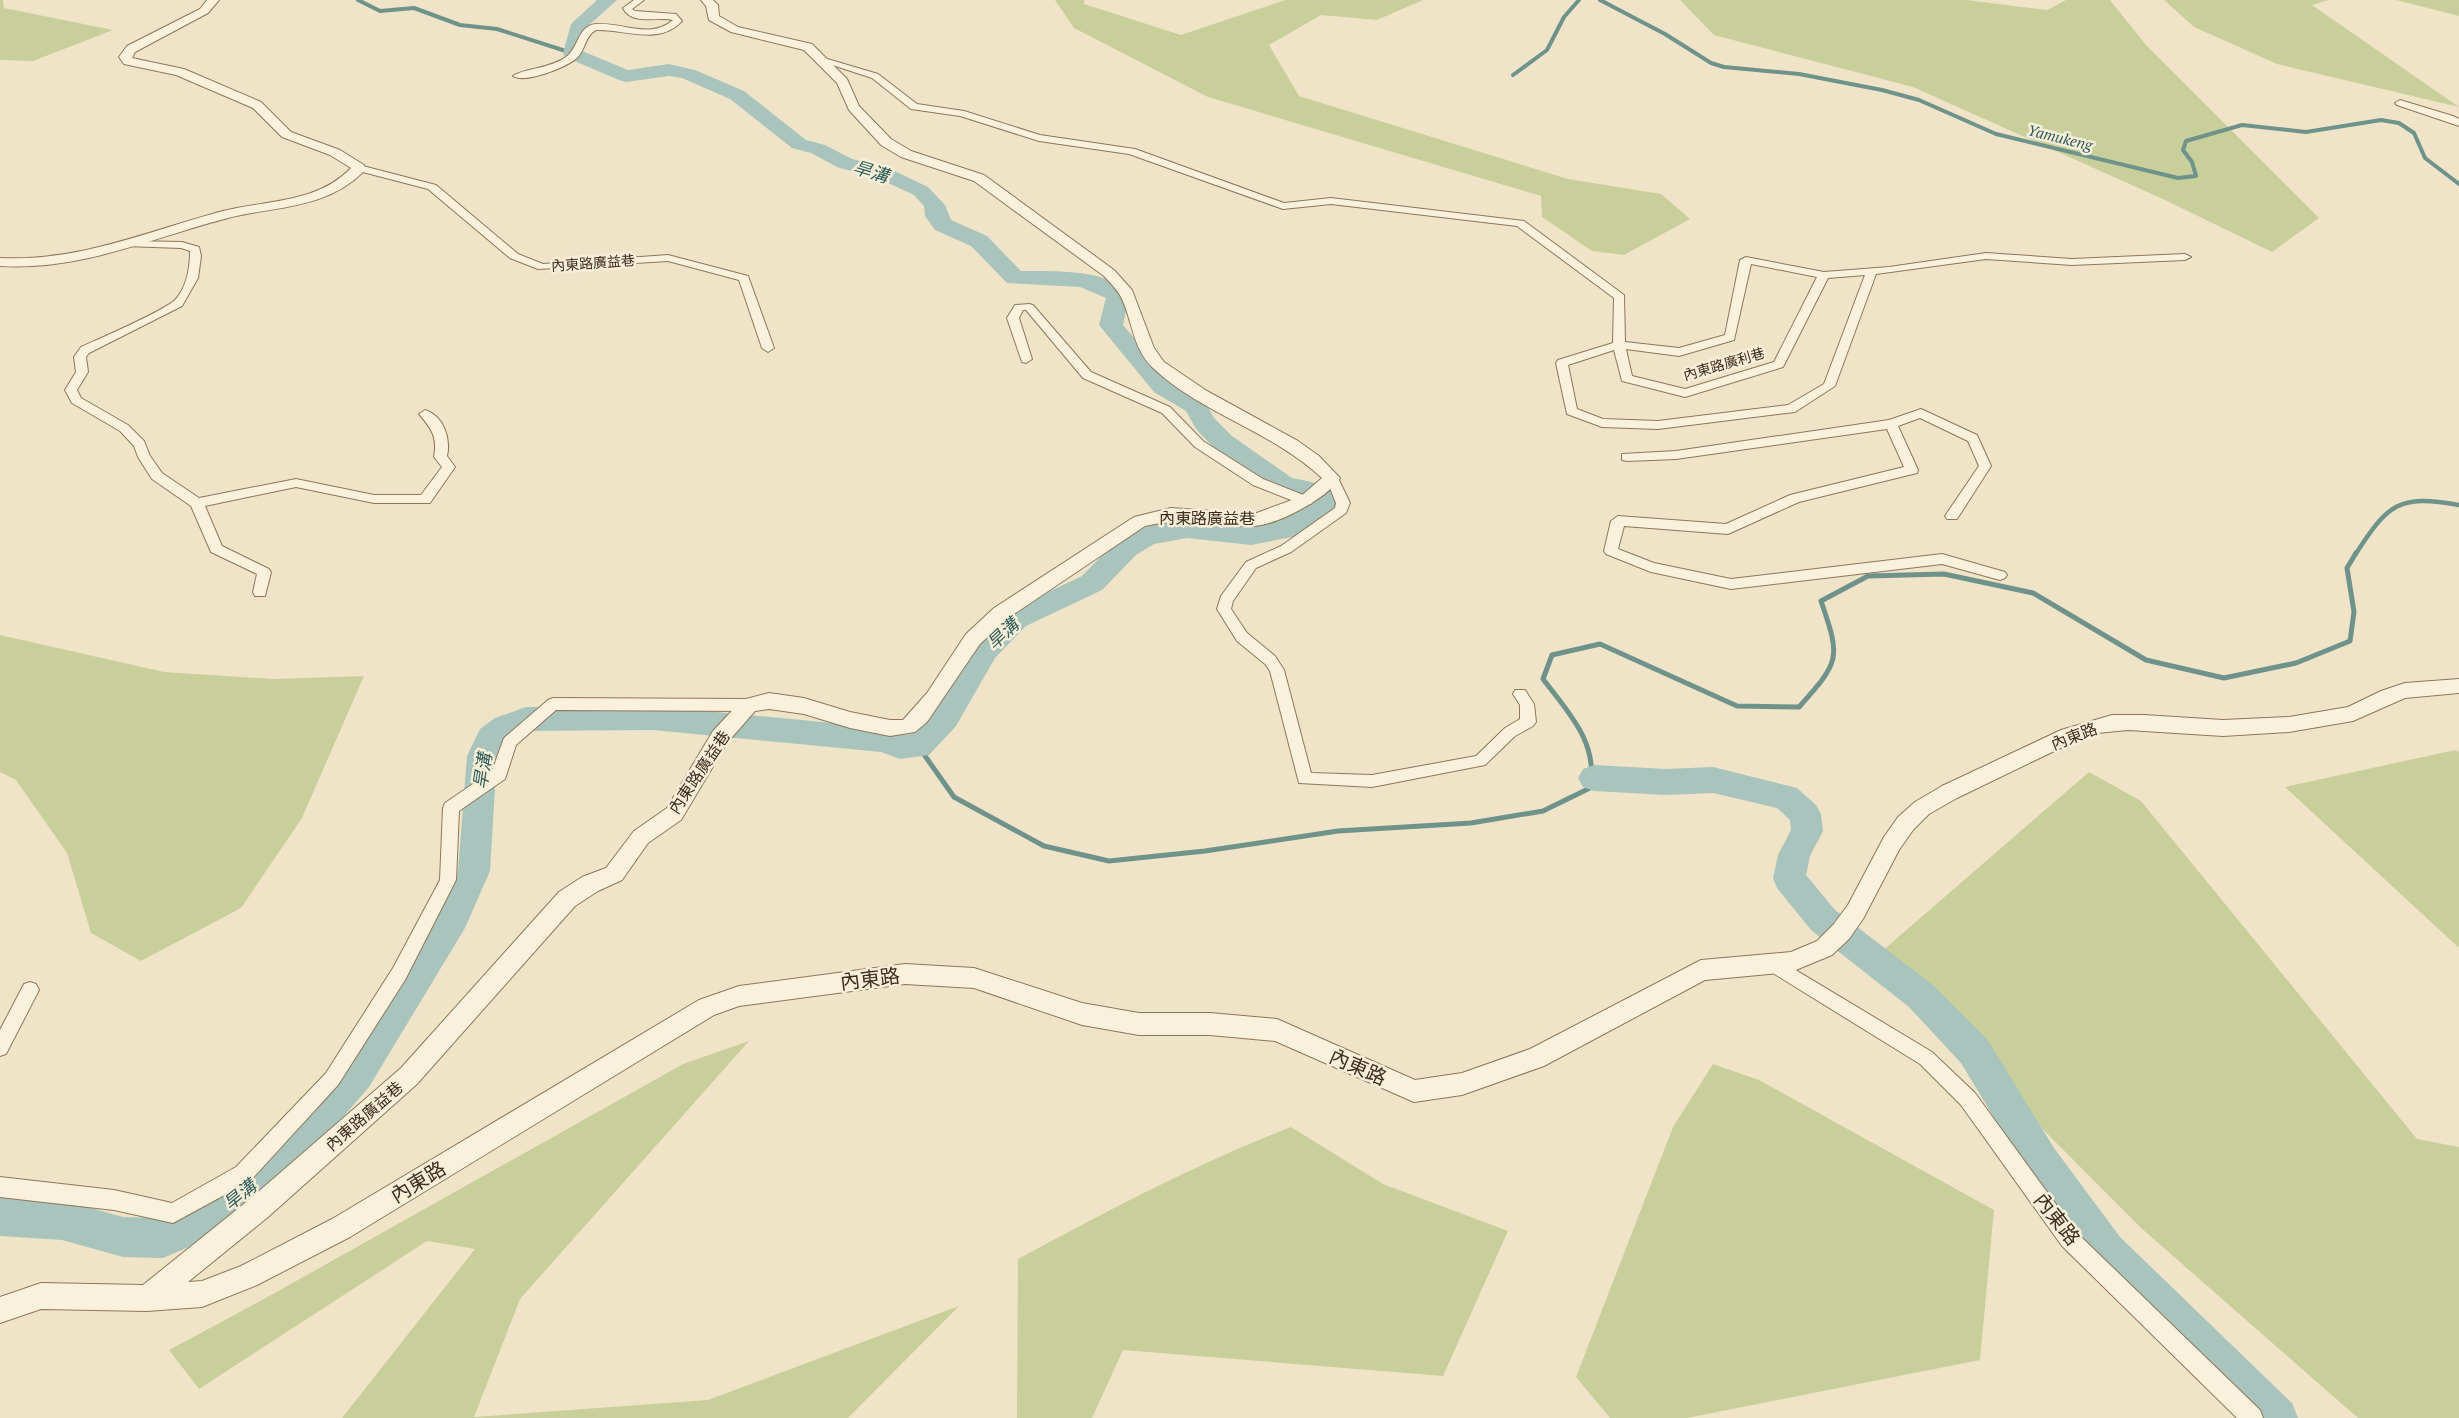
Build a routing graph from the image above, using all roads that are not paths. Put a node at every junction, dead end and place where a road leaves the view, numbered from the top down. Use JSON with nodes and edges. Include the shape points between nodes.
{"nodes":[{"id":1,"x":213,"y":0,"type":"edge"},
{"id":2,"x":640,"y":0,"type":"edge"},
{"id":3,"x":707,"y":0,"type":"edge"},
{"id":4,"x":817,"y":57,"type":"junction"},
{"id":5,"x":518,"y":76,"type":"dead end"},
{"id":6,"x":2400,"y":103,"type":"dead end"},
{"id":7,"x":2459,"y":123,"type":"edge"},
{"id":8,"x":359,"y":168,"type":"junction"},
{"id":9,"x":129,"y":244,"type":"junction"},
{"id":10,"x":2185,"y":257,"type":"dead end"},
{"id":11,"x":0,"y":261,"type":"edge"},
{"id":12,"x":1872,"y":271,"type":"junction"},
{"id":13,"x":1824,"y":275,"type":"junction"},
{"id":14,"x":1619,"y":345,"type":"junction"},
{"id":15,"x":768,"y":348,"type":"dead end"},
{"id":16,"x":1026,"y":359,"type":"dead end"},
{"id":17,"x":425,"y":414,"type":"dead end"},
{"id":18,"x":1891,"y":424,"type":"junction"},
{"id":19,"x":1627,"y":457,"type":"dead end"},
{"id":20,"x":1332,"y":478,"type":"junction"},
{"id":21,"x":1306,"y":501,"type":"junction"},
{"id":22,"x":197,"y":503,"type":"junction"},
{"id":23,"x":1952,"y":516,"type":"dead end"},
{"id":24,"x":2000,"y":575,"type":"dead end"},
{"id":25,"x":260,"y":592,"type":"dead end"},
{"id":26,"x":2459,"y":686,"type":"edge"},
{"id":27,"x":1520,"y":694,"type":"dead end"},
{"id":28,"x":749,"y":705,"type":"junction"},
{"id":29,"x":1774,"y":965,"type":"junction"},
{"id":30,"x":30,"y":990,"type":"dead end"},
{"id":31,"x":0,"y":1048,"type":"edge"},
{"id":32,"x":0,"y":1187,"type":"edge"},
{"id":33,"x":147,"y":1299,"type":"junction"},
{"id":34,"x":0,"y":1310,"type":"edge"},
{"id":35,"x":2252,"y":1418,"type":"edge"}],
"edges":[{"from":1,"to":8,"type":"street","name":"內東路廣益巷","via":[[204,10],[131,49],[125,57],[128,61],[180,72],[256,105],[289,137],[338,152]]},
{"from":2,"to":5,"type":"street","via":[[627,10],[639,15],[676,17],[678,21],[655,32],[594,27],[583,36],[574,55],[543,73]]},
{"from":3,"to":4,"type":"street","via":[[712,5],[713,18],[727,27],[808,47]]},
{"from":4,"to":14,"type":"street","name":"內東路廣利巷","via":[[875,76],[914,107],[961,113],[1039,138],[1131,151],[1283,206],[1331,201],[1520,223],[1620,297]]},
{"from":4,"to":20,"type":"street","via":[[843,82],[853,107],[886,142],[906,154],[979,178],[1109,273],[1125,291],[1142,341],[1157,363],[1186,385],[1311,456]]},
{"from":6,"to":7,"type":"street"},
{"from":8,"to":9,"type":"street","via":[[347,181],[324,193],[227,214]]},
{"from":8,"to":15,"type":"street","name":"內東路廣益巷","via":[[432,187],[514,256],[542,267],[668,258],[744,278]]},
{"from":9,"to":11,"type":"street","via":[[36,263]]},
{"from":9,"to":22,"type":"street","via":[[182,245],[195,249],[197,267],[178,304],[85,350],[80,357],[82,372],[72,395],[124,428],[140,444],[144,458],[158,476]]},
{"from":10,"to":12,"type":"street","via":[[2072,262],[1986,256]]},
{"from":12,"to":13,"type":"street"},
{"from":12,"to":14,"type":"street","via":[[1829,386],[1791,409],[1658,425],[1602,423],[1571,411],[1562,363]]},
{"from":13,"to":14,"type":"street","via":[[1746,260],[1730,337],[1679,351]]},
{"from":13,"to":14,"type":"street","name":"內東路廣利巷","via":[[1779,364],[1685,393],[1626,378]]},
{"from":16,"to":21,"type":"street","via":[[1013,318],[1019,307],[1029,307],[1087,375],[1166,410],[1199,444],[1258,482]]},
{"from":17,"to":22,"type":"street","via":[[434,420],[444,445],[440,457],[450,467],[425,500],[374,499],[296,483]]},
{"from":18,"to":19,"type":"street","via":[[1676,455]]},
{"from":18,"to":23,"type":"street","via":[[1921,413],[1973,438],[1985,466]]},
{"from":18,"to":24,"type":"street","via":[[1912,470],[1796,498],[1728,529],[1618,521],[1611,551],[1651,567],[1731,584],[1942,559]]},
{"from":20,"to":21,"type":"street","name":"內東路廣益巷"},
{"from":20,"to":27,"type":"street","via":[[1343,503],[1341,510],[1286,549],[1251,565],[1226,600],[1224,609],[1242,637],[1277,670],[1305,779],[1372,781],[1480,761],[1510,732],[1528,722],[1527,704]]},
{"from":21,"to":28,"type":"street","name":"內東路廣益巷","via":[[1255,520],[1171,514],[1140,521],[1001,613],[973,639],[934,699],[908,726],[890,728],[769,701]]},
{"from":22,"to":25,"type":"street","via":[[216,549],[264,572]]},
{"from":26,"to":29,"type":"street","name":"內東路","via":[[2416,687],[2386,697],[2361,712],[2329,718],[2240,728],[2112,723],[2072,734],[1920,809],[1903,826],[1837,935],[1805,959]]},
{"from":28,"to":32,"type":"street","via":[[554,704],[509,742],[499,775],[451,808],[448,880],[399,974],[332,1079],[243,1174],[173,1213],[114,1200]]},
{"from":28,"to":33,"type":"street","name":"內東路廣益巷","via":[[720,737],[674,814],[641,837],[615,874],[567,899],[409,1076],[259,1208]]},
{"from":29,"to":33,"type":"street","name":"內東路","via":[[1726,965],[1701,970],[1536,1058],[1462,1084],[1414,1091],[1277,1030],[1210,1024],[1139,1024],[1082,1014],[974,978],[905,974],[739,996],[707,1007],[341,1228],[248,1276],[202,1294]]},
{"from":29,"to":35,"type":"street","name":"內東路","via":[[1926,1058],[1968,1099],[2069,1239]]},
{"from":30,"to":31,"type":"street"},
{"from":33,"to":34,"type":"street","name":"內東路","via":[[41,1296]]}]}
